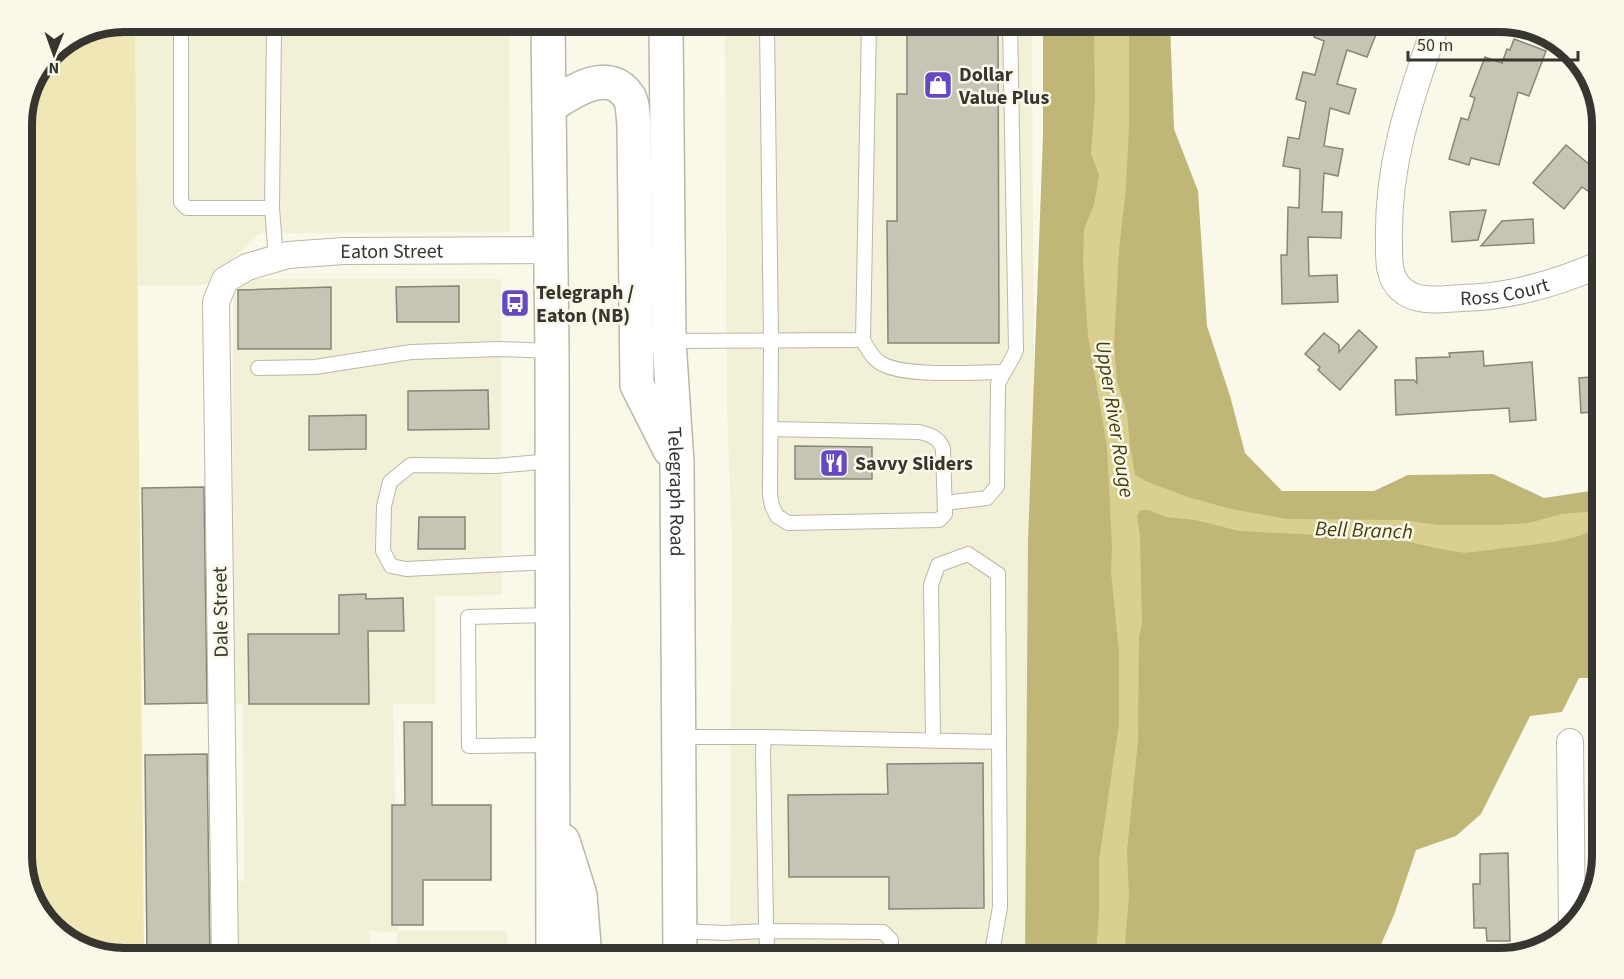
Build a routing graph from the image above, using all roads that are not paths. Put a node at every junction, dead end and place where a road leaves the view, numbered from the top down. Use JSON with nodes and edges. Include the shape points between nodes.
{"nodes":[{"id":1,"x":181,"y":32,"type":"edge"},
{"id":2,"x":273,"y":32,"type":"edge"},
{"id":3,"x":548,"y":32,"type":"edge"},
{"id":4,"x":666,"y":32,"type":"edge"},
{"id":5,"x":767,"y":32,"type":"edge"},
{"id":6,"x":868,"y":32,"type":"edge"},
{"id":7,"x":1010,"y":32,"type":"edge"},
{"id":8,"x":1433,"y":32,"type":"edge"},
{"id":9,"x":549,"y":107,"type":"junction"},
{"id":10,"x":273,"y":208,"type":"junction"},
{"id":11,"x":550,"y":250,"type":"junction"},
{"id":12,"x":276,"y":259,"type":"junction"},
{"id":13,"x":1592,"y":268,"type":"edge"},
{"id":14,"x":235,"y":273,"type":"joint"},
{"id":15,"x":862,"y":340,"type":"junction"},
{"id":16,"x":669,"y":341,"type":"junction"},
{"id":17,"x":771,"y":341,"type":"junction"},
{"id":18,"x":552,"y":351,"type":"junction"},
{"id":19,"x":258,"y":368,"type":"dead end"},
{"id":20,"x":1004,"y":372,"type":"junction"},
{"id":21,"x":770,"y":429,"type":"junction"},
{"id":22,"x":552,"y":461,"type":"junction"},
{"id":23,"x":677,"y":463,"type":"junction"},
{"id":24,"x":945,"y":503,"type":"junction"},
{"id":25,"x":552,"y":562,"type":"junction"},
{"id":26,"x":552,"y":615,"type":"junction"},
{"id":27,"x":678,"y":737,"type":"junction"},
{"id":28,"x":764,"y":737,"type":"junction"},
{"id":29,"x":933,"y":740,"type":"junction"},
{"id":30,"x":999,"y":742,"type":"junction"},
{"id":31,"x":1570,"y":742,"type":"dead end"},
{"id":32,"x":553,"y":745,"type":"junction"},
{"id":33,"x":553,"y":811,"type":"junction"},
{"id":34,"x":1572,"y":914,"type":"edge"},
{"id":35,"x":766,"y":931,"type":"junction"},
{"id":36,"x":680,"y":945,"type":"edge"},
{"id":37,"x":225,"y":947,"type":"edge"},
{"id":38,"x":553,"y":947,"type":"edge"},
{"id":39,"x":584,"y":947,"type":"edge"},
{"id":40,"x":767,"y":947,"type":"edge"},
{"id":41,"x":891,"y":947,"type":"edge"},
{"id":42,"x":993,"y":947,"type":"edge"}],
"edges":[{"from":1,"to":10,"type":"lane","via":[[181,202],[188,208]]},
{"from":2,"to":10,"type":"lane"},
{"from":3,"to":9,"type":"main road"},
{"from":4,"to":16,"type":"main road","name":"Telegraph Road"},
{"from":5,"to":17,"type":"lane"},
{"from":6,"to":15,"type":"lane"},
{"from":7,"to":20,"type":"lane","via":[[1016,350]]},
{"from":8,"to":13,"type":"street","name":"Ross Court","via":[[1406,111],[1388,210],[1390,271],[1402,291],[1422,299],[1478,298],[1525,291]]},
{"from":9,"to":11,"type":"main road"},
{"from":9,"to":23,"type":"main road","via":[[582,86],[602,82],[619,86],[631,98],[637,385]]},
{"from":10,"to":12,"type":"lane"},
{"from":11,"to":12,"type":"street","name":"Eaton Street","via":[[344,251]]},
{"from":11,"to":18,"type":"main road"},
{"from":12,"to":14,"type":"street","name":"Eaton Street"},
{"from":14,"to":37,"type":"street","name":"Dale Street","via":[[225,280],[216,302]]},
{"from":15,"to":17,"type":"lane"},
{"from":15,"to":20,"type":"lane","via":[[880,363],[898,370]]},
{"from":16,"to":17,"type":"lane"},
{"from":16,"to":23,"type":"main road","name":"Telegraph Road"},
{"from":17,"to":21,"type":"lane"},
{"from":18,"to":19,"type":"lane","via":[[411,352],[315,366]]},
{"from":18,"to":22,"type":"main road"},
{"from":20,"to":24,"type":"lane","via":[[998,384],[997,486],[987,498]]},
{"from":21,"to":24,"type":"lane","via":[[933,436],[942,446]]},
{"from":21,"to":24,"type":"lane","via":[[772,506],[777,516],[788,523],[939,520],[945,514]]},
{"from":22,"to":25,"type":"main road"},
{"from":22,"to":25,"type":"lane","via":[[495,466],[411,465],[390,482],[384,506],[383,551],[391,566],[406,569]]},
{"from":23,"to":27,"type":"main road","name":"Telegraph Road"},
{"from":25,"to":26,"type":"main road"},
{"from":26,"to":32,"type":"main road"},
{"from":26,"to":32,"type":"lane","via":[[468,618],[469,746]]},
{"from":27,"to":28,"type":"lane"},
{"from":27,"to":36,"type":"main road","name":"Telegraph Road"},
{"from":28,"to":29,"type":"lane"},
{"from":28,"to":35,"type":"lane"},
{"from":29,"to":30,"type":"lane"},
{"from":29,"to":30,"type":"lane","via":[[931,585],[938,565],[968,554],[998,574]]},
{"from":30,"to":42,"type":"lane","via":[[1000,907]]},
{"from":31,"to":34,"type":"street"},
{"from":32,"to":33,"type":"main road"},
{"from":33,"to":38,"type":"main road"},
{"from":33,"to":39,"type":"main road","via":[[580,895]]},
{"from":35,"to":36,"type":"lane"},
{"from":35,"to":40,"type":"lane"},
{"from":35,"to":41,"type":"lane","via":[[883,932],[891,940]]}]}
